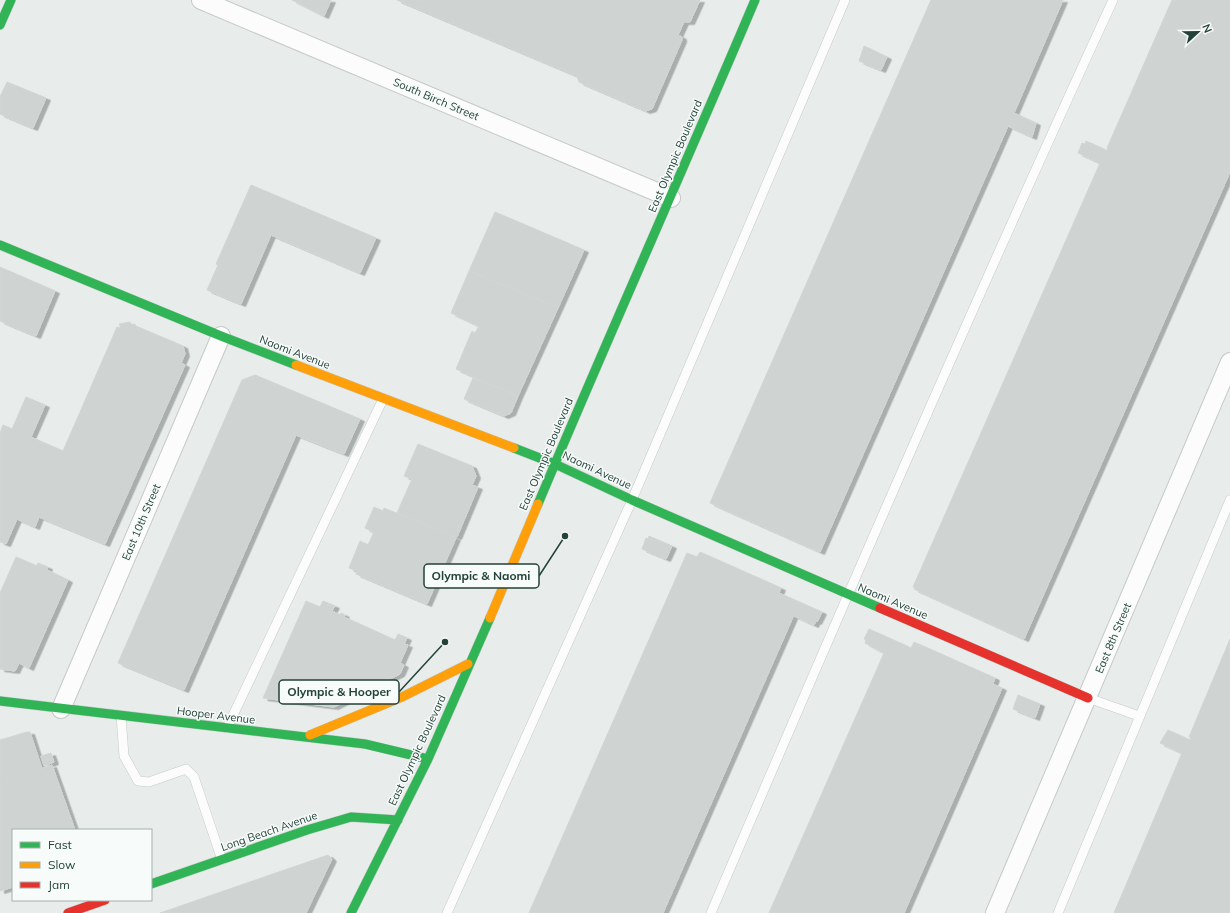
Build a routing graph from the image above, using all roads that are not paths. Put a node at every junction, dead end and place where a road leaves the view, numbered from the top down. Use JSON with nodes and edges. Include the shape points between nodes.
{"nodes":[{"id":1,"x":12,"y":0,"type":"edge"},
{"id":2,"x":201,"y":0,"type":"edge"},
{"id":3,"x":755,"y":0,"type":"edge"},
{"id":4,"x":845,"y":0,"type":"edge"},
{"id":5,"x":1113,"y":0,"type":"edge"},
{"id":6,"x":0,"y":25,"type":"edge"},
{"id":7,"x":671,"y":198,"type":"junction"},
{"id":8,"x":0,"y":245,"type":"edge"},
{"id":9,"x":221,"y":336,"type":"junction"},
{"id":10,"x":1230,"y":362,"type":"edge"},
{"id":11,"x":383,"y":399,"type":"junction"},
{"id":12,"x":555,"y":464,"type":"junction"},
{"id":13,"x":632,"y":500,"type":"junction"},
{"id":14,"x":1230,"y":500,"type":"edge"},
{"id":15,"x":848,"y":594,"type":"junction"},
{"id":16,"x":468,"y":664,"type":"junction"},
{"id":17,"x":1088,"y":698,"type":"junction"},
{"id":18,"x":0,"y":701,"type":"edge"},
{"id":19,"x":61,"y":709,"type":"junction"},
{"id":20,"x":121,"y":716,"type":"junction"},
{"id":21,"x":1139,"y":716,"type":"junction"},
{"id":22,"x":227,"y":728,"type":"junction"},
{"id":23,"x":305,"y":737,"type":"junction"},
{"id":24,"x":428,"y":759,"type":"junction"},
{"id":25,"x":398,"y":820,"type":"junction"},
{"id":26,"x":222,"y":860,"type":"junction"},
{"id":27,"x":152,"y":884,"type":"edge"},
{"id":28,"x":102,"y":901,"type":"edge"},
{"id":29,"x":68,"y":913,"type":"edge"},
{"id":30,"x":351,"y":913,"type":"edge"},
{"id":31,"x":447,"y":913,"type":"edge"},
{"id":32,"x":711,"y":913,"type":"edge"},
{"id":33,"x":995,"y":913,"type":"edge"},
{"id":34,"x":1058,"y":913,"type":"edge"}],
"edges":[{"from":1,"to":6,"type":"street"},
{"from":2,"to":7,"type":"street","name":"South Birch Street"},
{"from":3,"to":7,"type":"street","name":"East Olympic Boulevard"},
{"from":4,"to":13,"type":"lane"},
{"from":5,"to":15,"type":"lane","via":[[1044,149]]},
{"from":7,"to":12,"type":"street","name":"East Olympic Boulevard"},
{"from":8,"to":9,"type":"street","name":"Naomi Avenue"},
{"from":9,"to":11,"type":"street","name":"Naomi Avenue"},
{"from":9,"to":19,"type":"street","name":"East 10th Street"},
{"from":10,"to":17,"type":"street","name":"East 8th Street"},
{"from":11,"to":12,"type":"street","name":"Naomi Avenue"},
{"from":11,"to":22,"type":"lane"},
{"from":12,"to":13,"type":"street","name":"Naomi Avenue"},
{"from":12,"to":16,"type":"street","name":"East Olympic Boulevard"},
{"from":13,"to":15,"type":"street","name":"Naomi Avenue"},
{"from":13,"to":31,"type":"lane"},
{"from":14,"to":21,"type":"lane"},
{"from":15,"to":17,"type":"street","name":"Naomi Avenue"},
{"from":15,"to":32,"type":"lane"},
{"from":16,"to":23,"type":"street","via":[[402,698]]},
{"from":16,"to":24,"type":"street","name":"East Olympic Boulevard"},
{"from":17,"to":21,"type":"lane"},
{"from":17,"to":33,"type":"street","name":"East 8th Street"},
{"from":18,"to":19,"type":"street","name":"Hooper Avenue"},
{"from":19,"to":20,"type":"street","name":"Hooper Avenue"},
{"from":20,"to":22,"type":"street","name":"Hooper Avenue"},
{"from":20,"to":26,"type":"lane","via":[[124,756],[138,781],[149,782],[186,769],[194,777]]},
{"from":21,"to":34,"type":"lane"},
{"from":22,"to":23,"type":"street","name":"Hooper Avenue"},
{"from":23,"to":24,"type":"street","name":"Hooper Avenue","via":[[365,744]]},
{"from":24,"to":25,"type":"street","name":"East Olympic Boulevard"},
{"from":25,"to":26,"type":"street","name":"Long Beach Avenue","via":[[351,817]]},
{"from":25,"to":30,"type":"street","name":"East Olympic Boulevard"},
{"from":26,"to":27,"type":"street","name":"Long Beach Avenue"},
{"from":28,"to":29,"type":"street"}]}
